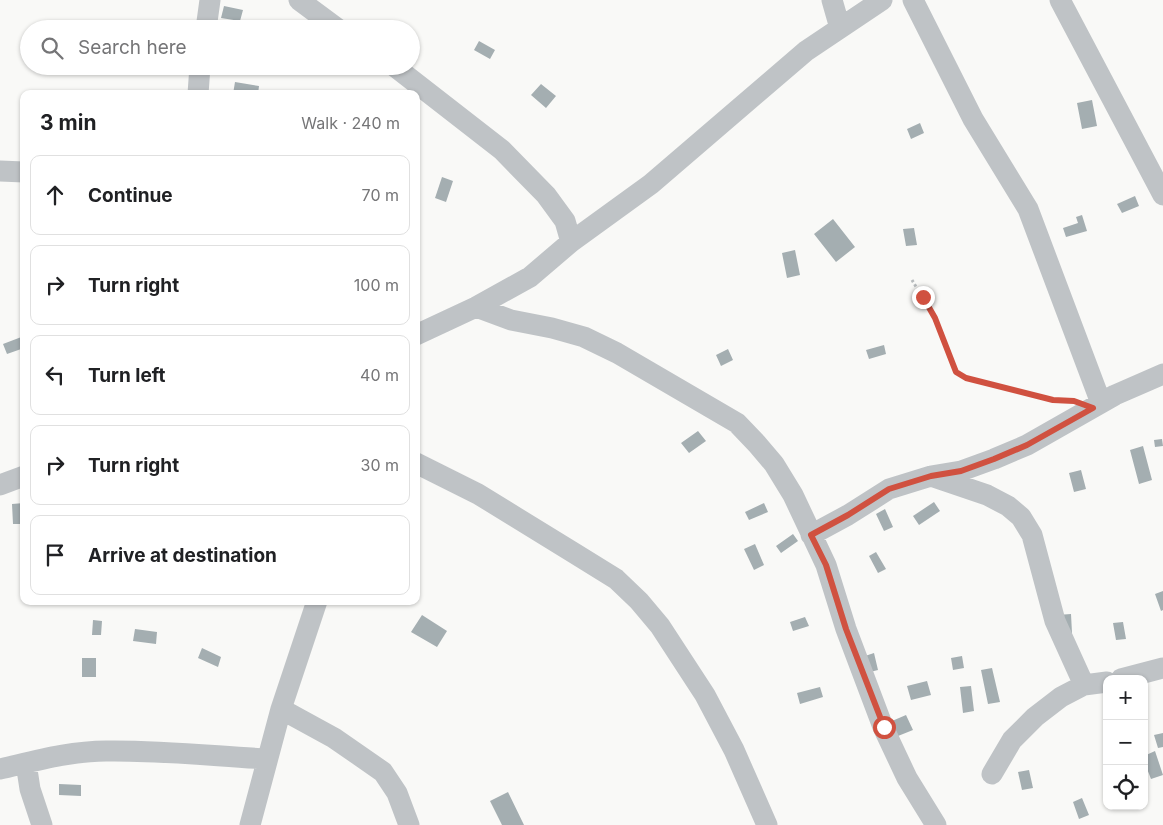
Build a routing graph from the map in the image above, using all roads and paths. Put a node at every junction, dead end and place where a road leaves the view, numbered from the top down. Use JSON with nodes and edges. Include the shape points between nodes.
{"nodes":[{"id":1,"x":210,"y":0,"type":"edge"},
{"id":2,"x":299,"y":0,"type":"edge"},
{"id":3,"x":832,"y":0,"type":"edge"},
{"id":4,"x":882,"y":0,"type":"edge"},
{"id":5,"x":913,"y":0,"type":"edge"},
{"id":6,"x":1060,"y":0,"type":"edge"},
{"id":7,"x":207,"y":20,"type":"edge"},
{"id":8,"x":326,"y":20,"type":"edge"},
{"id":9,"x":840,"y":28,"type":"junction"},
{"id":10,"x":199,"y":75,"type":"edge"},
{"id":11,"x":406,"y":75,"type":"edge"},
{"id":12,"x":198,"y":90,"type":"edge"},
{"id":13,"x":0,"y":171,"type":"edge"},
{"id":14,"x":20,"y":172,"type":"edge"},
{"id":15,"x":1163,"y":195,"type":"edge"},
{"id":16,"x":571,"y":242,"type":"junction"},
{"id":17,"x":912,"y":280,"type":"dead end"},
{"id":18,"x":476,"y":307,"type":"junction"},
{"id":19,"x":420,"y":332,"type":"edge"},
{"id":20,"x":1163,"y":374,"type":"edge"},
{"id":21,"x":1097,"y":405,"type":"junction"},
{"id":22,"x":420,"y":465,"type":"edge"},
{"id":23,"x":931,"y":476,"type":"junction"},
{"id":24,"x":20,"y":478,"type":"edge"},
{"id":25,"x":0,"y":485,"type":"edge"},
{"id":26,"x":811,"y":535,"type":"junction"},
{"id":27,"x":316,"y":605,"type":"edge"},
{"id":28,"x":1163,"y":668,"type":"edge"},
{"id":29,"x":1136,"y":675,"type":"edge"},
{"id":30,"x":1103,"y":683,"type":"edge"},
{"id":31,"x":1084,"y":685,"type":"junction"},
{"id":32,"x":281,"y":709,"type":"junction"},
{"id":33,"x":267,"y":759,"type":"junction"},
{"id":34,"x":26,"y":763,"type":"junction"},
{"id":35,"x":0,"y":769,"type":"edge"},
{"id":36,"x":992,"y":774,"type":"dead end"},
{"id":37,"x":42,"y":825,"type":"edge"},
{"id":38,"x":250,"y":825,"type":"edge"},
{"id":39,"x":409,"y":825,"type":"edge"},
{"id":40,"x":768,"y":825,"type":"edge"},
{"id":41,"x":936,"y":825,"type":"edge"}],
"edges":[{"from":1,"to":7,"type":"street"},
{"from":2,"to":8,"type":"street"},
{"from":3,"to":9,"type":"street"},
{"from":4,"to":9,"type":"street"},
{"from":5,"to":21,"type":"street","via":[[973,119],[1028,209]]},
{"from":6,"to":15,"type":"street"},
{"from":9,"to":16,"type":"street","via":[[806,51],[651,184]]},
{"from":10,"to":12,"type":"street"},
{"from":11,"to":16,"type":"street","via":[[502,150],[546,195],[565,221]]},
{"from":13,"to":14,"type":"street"},
{"from":16,"to":18,"type":"street","via":[[530,277]]},
{"from":17,"to":21,"type":"path","via":[[935,318],[956,372],[972,380],[1053,400]]},
{"from":18,"to":19,"type":"street"},
{"from":18,"to":26,"type":"street","via":[[510,320],[584,337],[736,423],[774,464],[793,495]]},
{"from":20,"to":21,"type":"street"},
{"from":21,"to":23,"type":"street","via":[[1027,445],[961,471]]},
{"from":22,"to":40,"type":"street","via":[[478,494],[616,579],[639,601],[660,626],[705,695]]},
{"from":23,"to":26,"type":"street","via":[[889,489]]},
{"from":23,"to":31,"type":"street","via":[[987,495],[1021,517],[1032,535],[1054,622]]},
{"from":24,"to":25,"type":"street"},
{"from":26,"to":41,"type":"street","via":[[826,565],[846,629],[884,727],[907,778]]},
{"from":27,"to":32,"type":"street"},
{"from":28,"to":29,"type":"street"},
{"from":30,"to":31,"type":"street"},
{"from":31,"to":36,"type":"street","via":[[1035,717],[1012,740]]},
{"from":32,"to":33,"type":"street"},
{"from":32,"to":39,"type":"street","via":[[334,738],[382,772],[397,793]]},
{"from":33,"to":34,"type":"street","via":[[105,751]]},
{"from":33,"to":38,"type":"street"},
{"from":34,"to":35,"type":"street"},
{"from":34,"to":37,"type":"street","via":[[30,790]]}]}
